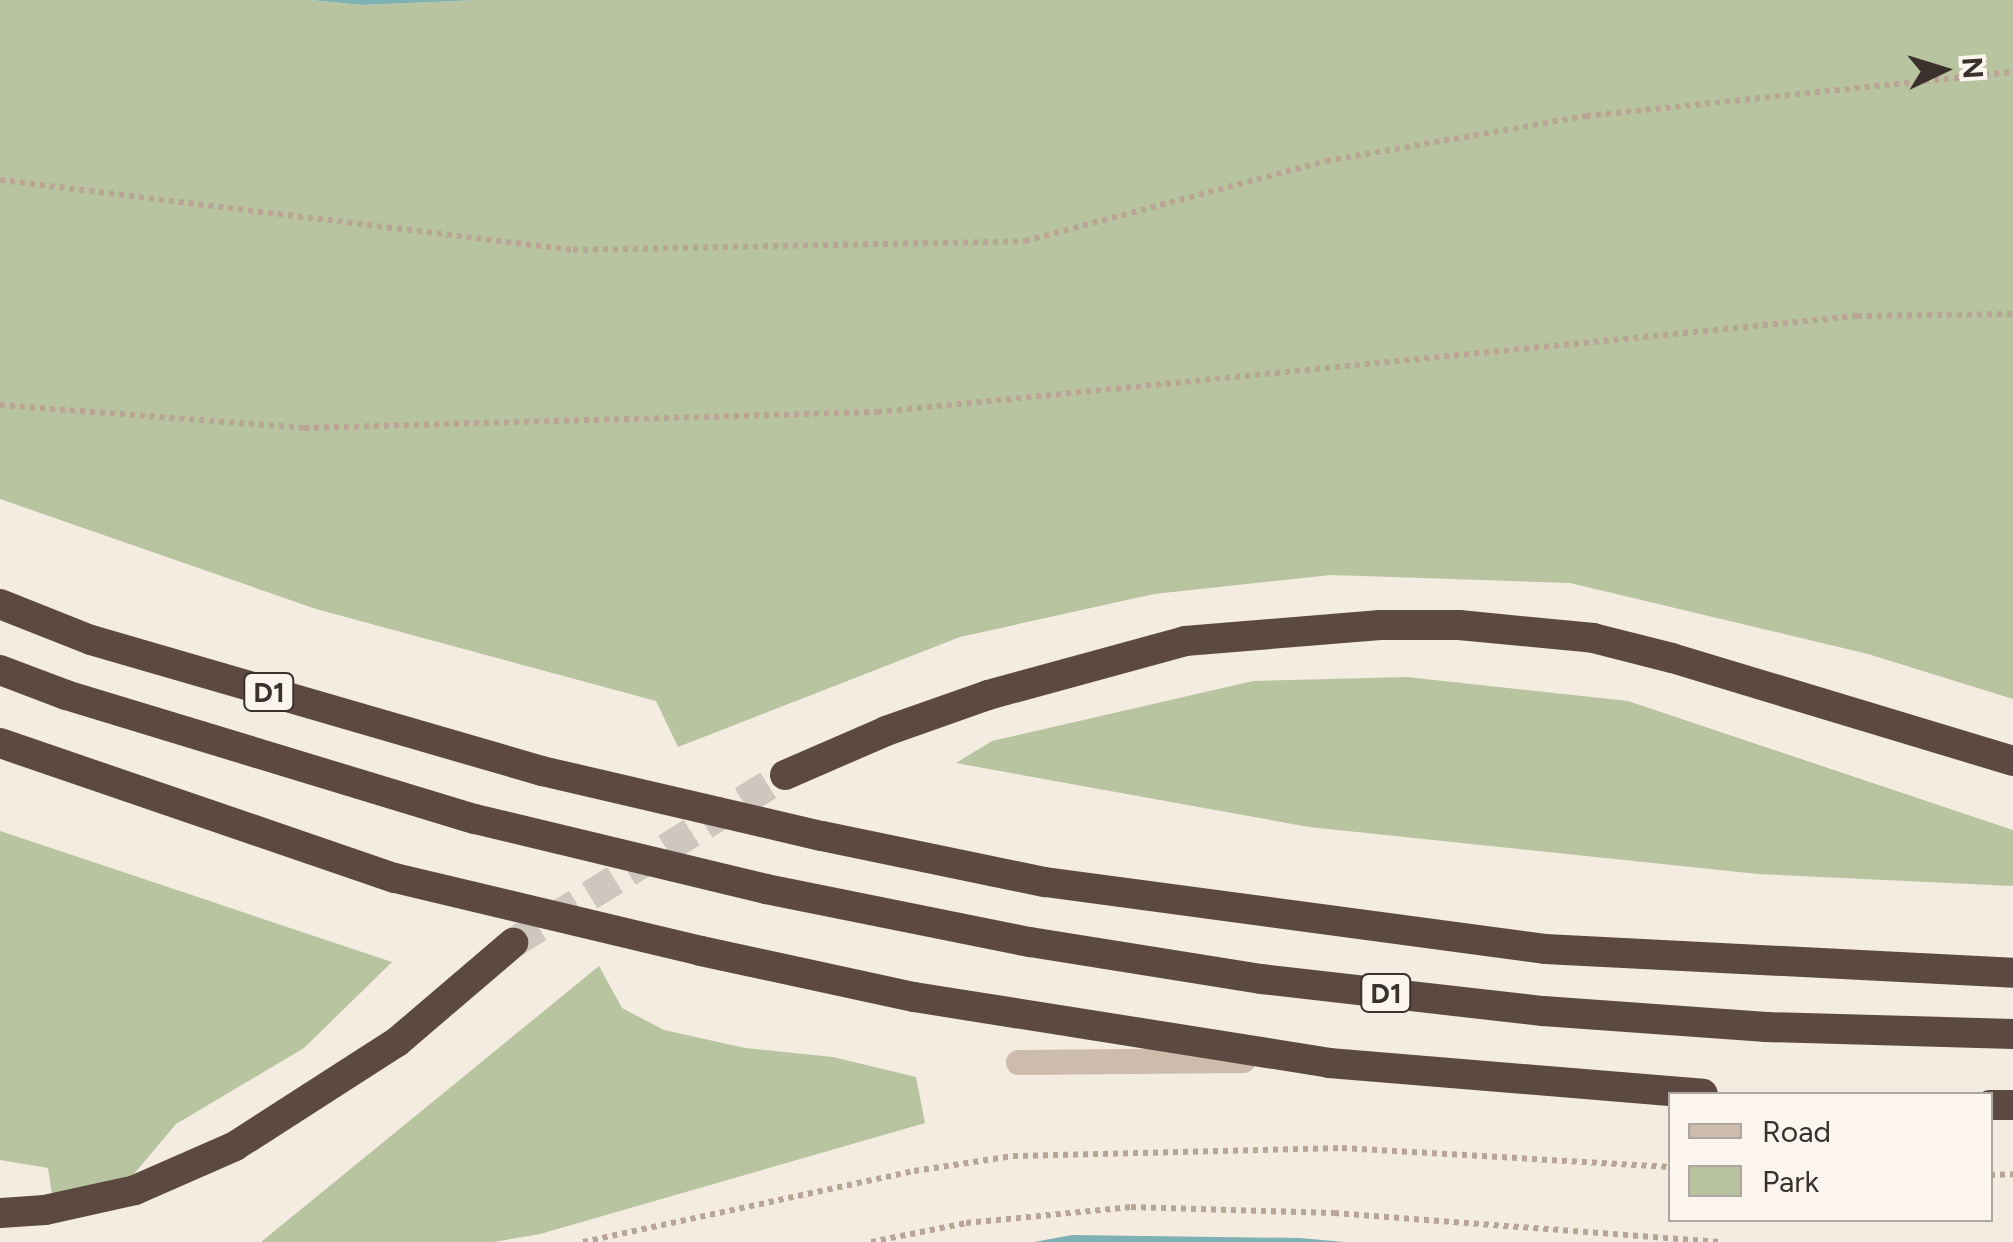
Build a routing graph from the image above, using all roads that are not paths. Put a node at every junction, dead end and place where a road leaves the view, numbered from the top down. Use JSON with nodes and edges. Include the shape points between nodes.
{"nodes":[{"id":1,"x":0,"y":604,"type":"edge"},
{"id":2,"x":0,"y":670,"type":"edge"},
{"id":3,"x":0,"y":743,"type":"edge"},
{"id":4,"x":2013,"y":760,"type":"edge"},
{"id":5,"x":785,"y":775,"type":"tunnel mouth"},
{"id":6,"x":512,"y":943,"type":"tunnel mouth"},
{"id":7,"x":2013,"y":972,"type":"edge"},
{"id":8,"x":2013,"y":1034,"type":"edge"},
{"id":9,"x":1018,"y":1062,"type":"dead end"},
{"id":10,"x":1329,"y":1063,"type":"junction"},
{"id":11,"x":1678,"y":1092,"type":"edge"},
{"id":12,"x":0,"y":1214,"type":"edge"}],
"edges":[{"from":1,"to":7,"type":"highway","number":"D1","bridge":true,"via":[[91,640],[542,771],[1045,882],[1545,949]]},
{"from":2,"to":8,"type":"highway","number":"D1","bridge":true,"via":[[476,819],[766,889],[1030,942],[1544,1011]]},
{"from":3,"to":10,"type":"highway","bridge":true,"via":[[395,878],[914,997]]},
{"from":4,"to":5,"type":"highway","via":[[1593,638],[1529,629],[1380,625],[1184,641],[988,696]]},
{"from":6,"to":12,"type":"highway","via":[[396,1042],[235,1146],[136,1190]]},
{"from":9,"to":10,"type":"lane"},
{"from":10,"to":11,"type":"highway"}]}
